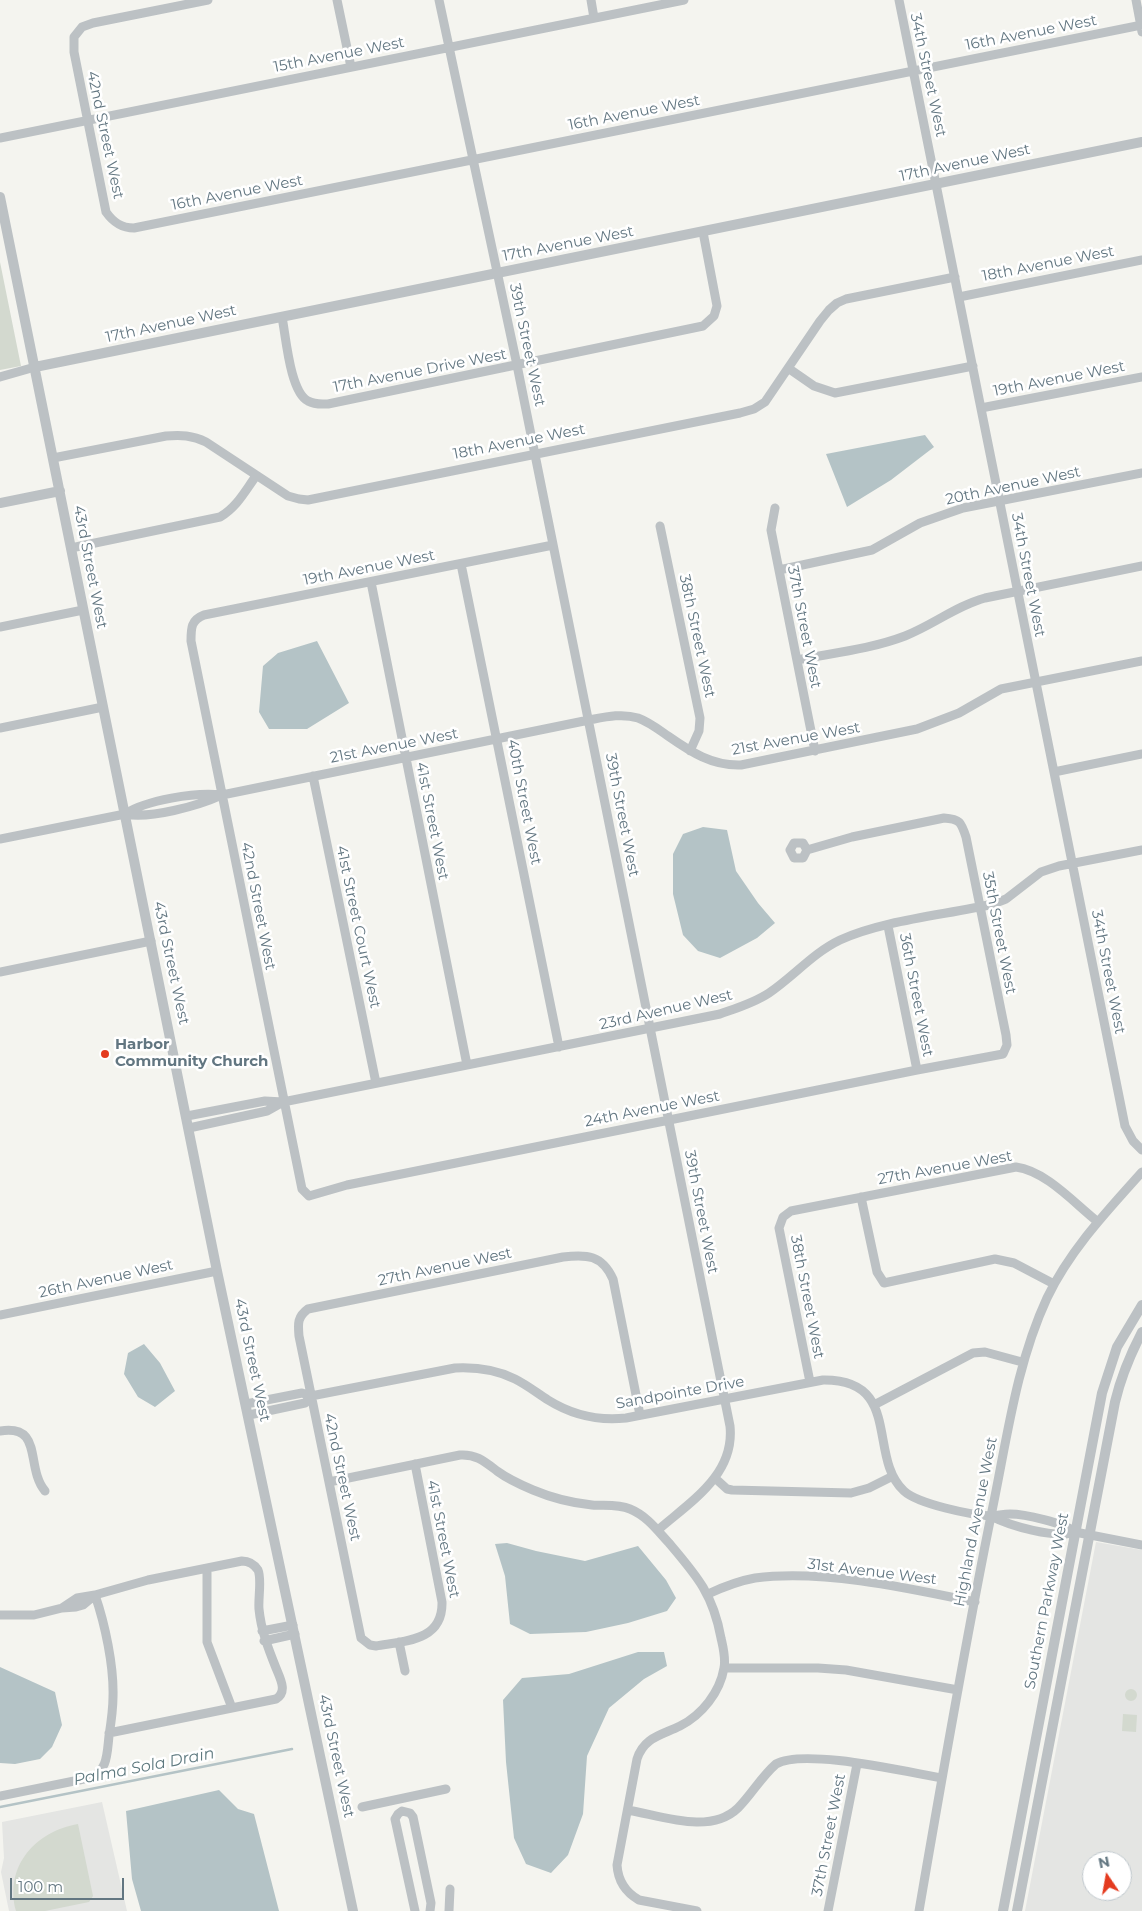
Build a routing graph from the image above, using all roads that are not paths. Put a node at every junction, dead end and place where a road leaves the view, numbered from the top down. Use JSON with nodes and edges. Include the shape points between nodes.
{"nodes":[{"id":1,"x":208,"y":0,"type":"edge"},
{"id":2,"x":337,"y":0,"type":"edge"},
{"id":3,"x":439,"y":0,"type":"edge"},
{"id":4,"x":591,"y":0,"type":"edge"},
{"id":5,"x":684,"y":0,"type":"edge"},
{"id":6,"x":899,"y":0,"type":"edge"},
{"id":7,"x":1136,"y":0,"type":"edge"},
{"id":8,"x":594,"y":18,"type":"junction"},
{"id":9,"x":1142,"y":28,"type":"edge"},
{"id":10,"x":449,"y":47,"type":"junction"},
{"id":11,"x":351,"y":67,"type":"junction"},
{"id":12,"x":914,"y":70,"type":"junction"},
{"id":13,"x":88,"y":120,"type":"junction"},
{"id":14,"x":0,"y":138,"type":"edge"},
{"id":15,"x":1142,"y":142,"type":"edge"},
{"id":16,"x":474,"y":159,"type":"junction"},
{"id":17,"x":937,"y":185,"type":"junction"},
{"id":18,"x":0,"y":197,"type":"edge"},
{"id":19,"x":131,"y":228,"type":"joint"},
{"id":20,"x":703,"y":232,"type":"junction"},
{"id":21,"x":1142,"y":260,"type":"edge"},
{"id":22,"x":498,"y":273,"type":"junction"},
{"id":23,"x":955,"y":277,"type":"junction"},
{"id":24,"x":959,"y":297,"type":"junction"},
{"id":25,"x":282,"y":317,"type":"junction"},
{"id":26,"x":517,"y":365,"type":"junction"},
{"id":27,"x":973,"y":366,"type":"junction"},
{"id":28,"x":35,"y":367,"type":"junction"},
{"id":29,"x":788,"y":368,"type":"junction"},
{"id":30,"x":0,"y":377,"type":"edge"},
{"id":31,"x":1142,"y":377,"type":"edge"},
{"id":32,"x":981,"y":408,"type":"junction"},
{"id":33,"x":535,"y":455,"type":"junction"},
{"id":34,"x":53,"y":458,"type":"junction"},
{"id":35,"x":1142,"y":473,"type":"edge"},
{"id":36,"x":256,"y":476,"type":"junction"},
{"id":37,"x":60,"y":491,"type":"junction"},
{"id":38,"x":1000,"y":501,"type":"junction"},
{"id":39,"x":0,"y":503,"type":"edge"},
{"id":40,"x":775,"y":508,"type":"dead end"},
{"id":41,"x":660,"y":526,"type":"dead end"},
{"id":42,"x":553,"y":545,"type":"junction"},
{"id":43,"x":71,"y":548,"type":"junction"},
{"id":44,"x":461,"y":564,"type":"junction"},
{"id":45,"x":1142,"y":566,"type":"edge"},
{"id":46,"x":779,"y":570,"type":"junction"},
{"id":47,"x":371,"y":582,"type":"junction"},
{"id":48,"x":1017,"y":591,"type":"junction"},
{"id":49,"x":83,"y":610,"type":"junction"},
{"id":50,"x":192,"y":624,"type":"joint"},
{"id":51,"x":0,"y":627,"type":"edge"},
{"id":52,"x":797,"y":660,"type":"junction"},
{"id":53,"x":1142,"y":660,"type":"edge"},
{"id":54,"x":1036,"y":681,"type":"junction"},
{"id":55,"x":103,"y":707,"type":"junction"},
{"id":56,"x":589,"y":720,"type":"junction"},
{"id":57,"x":0,"y":728,"type":"edge"},
{"id":58,"x":497,"y":739,"type":"junction"},
{"id":59,"x":690,"y":751,"type":"junction"},
{"id":60,"x":815,"y":751,"type":"junction"},
{"id":61,"x":1142,"y":754,"type":"edge"},
{"id":62,"x":405,"y":758,"type":"junction"},
{"id":63,"x":1054,"y":772,"type":"junction"},
{"id":64,"x":313,"y":776,"type":"junction"},
{"id":65,"x":222,"y":794,"type":"junction"},
{"id":66,"x":125,"y":814,"type":"junction"},
{"id":67,"x":0,"y":839,"type":"edge"},
{"id":68,"x":808,"y":850,"type":"dead end"},
{"id":69,"x":1142,"y":850,"type":"edge"},
{"id":70,"x":1072,"y":863,"type":"junction"},
{"id":71,"x":980,"y":907,"type":"junction"},
{"id":72,"x":888,"y":926,"type":"junction"},
{"id":73,"x":151,"y":941,"type":"junction"},
{"id":74,"x":0,"y":972,"type":"edge"},
{"id":75,"x":651,"y":1028,"type":"junction"},
{"id":76,"x":559,"y":1047,"type":"junction"},
{"id":77,"x":1005,"y":1051,"type":"joint"},
{"id":78,"x":467,"y":1065,"type":"junction"},
{"id":79,"x":917,"y":1070,"type":"junction"},
{"id":80,"x":376,"y":1083,"type":"junction"},
{"id":81,"x":283,"y":1102,"type":"junction"},
{"id":82,"x":187,"y":1116,"type":"junction"},
{"id":83,"x":669,"y":1120,"type":"junction"},
{"id":84,"x":189,"y":1128,"type":"junction"},
{"id":85,"x":1142,"y":1150,"type":"edge"},
{"id":86,"x":1142,"y":1172,"type":"edge"},
{"id":87,"x":306,"y":1193,"type":"joint"},
{"id":88,"x":861,"y":1196,"type":"junction"},
{"id":89,"x":783,"y":1217,"type":"joint"},
{"id":90,"x":1098,"y":1222,"type":"junction"},
{"id":91,"x":217,"y":1270,"type":"junction"},
{"id":92,"x":1054,"y":1284,"type":"junction"},
{"id":93,"x":1142,"y":1305,"type":"edge"},
{"id":94,"x":0,"y":1315,"type":"edge"},
{"id":95,"x":300,"y":1316,"type":"joint"},
{"id":96,"x":1142,"y":1332,"type":"edge"},
{"id":97,"x":1022,"y":1362,"type":"junction"},
{"id":98,"x":810,"y":1382,"type":"junction"},
{"id":99,"x":311,"y":1396,"type":"junction"},
{"id":100,"x":725,"y":1399,"type":"junction"},
{"id":101,"x":246,"y":1404,"type":"junction"},
{"id":102,"x":874,"y":1406,"type":"junction"},
{"id":103,"x":249,"y":1415,"type":"junction"},
{"id":104,"x":640,"y":1415,"type":"junction"},
{"id":105,"x":0,"y":1431,"type":"edge"},
{"id":106,"x":415,"y":1464,"type":"junction"},
{"id":107,"x":893,"y":1476,"type":"junction"},
{"id":108,"x":716,"y":1479,"type":"junction"},
{"id":109,"x":329,"y":1482,"type":"junction"},
{"id":110,"x":45,"y":1491,"type":"dead end"},
{"id":111,"x":991,"y":1516,"type":"junction"},
{"id":112,"x":658,"y":1530,"type":"junction"},
{"id":113,"x":1075,"y":1532,"type":"junction"},
{"id":114,"x":1089,"y":1534,"type":"junction"},
{"id":115,"x":1142,"y":1545,"type":"edge"},
{"id":116,"x":207,"y":1568,"type":"junction"},
{"id":117,"x":708,"y":1594,"type":"junction"},
{"id":118,"x":95,"y":1595,"type":"junction"},
{"id":119,"x":974,"y":1602,"type":"junction"},
{"id":120,"x":0,"y":1615,"type":"edge"},
{"id":121,"x":294,"y":1630,"type":"junction"},
{"id":122,"x":262,"y":1631,"type":"junction"},
{"id":123,"x":264,"y":1641,"type":"junction"},
{"id":124,"x":399,"y":1642,"type":"junction"},
{"id":125,"x":724,"y":1668,"type":"junction"},
{"id":126,"x":405,"y":1670,"type":"dead end"},
{"id":127,"x":958,"y":1690,"type":"junction"},
{"id":128,"x":232,"y":1708,"type":"junction"},
{"id":129,"x":110,"y":1733,"type":"junction"},
{"id":130,"x":857,"y":1764,"type":"junction"},
{"id":131,"x":942,"y":1778,"type":"junction"},
{"id":132,"x":446,"y":1789,"type":"dead end"},
{"id":133,"x":0,"y":1796,"type":"edge"},
{"id":134,"x":400,"y":1799,"type":"junction"},
{"id":135,"x":362,"y":1807,"type":"dead end"},
{"id":136,"x":628,"y":1810,"type":"junction"},
{"id":137,"x":402,"y":1812,"type":"junction"},
{"id":138,"x":450,"y":1889,"type":"dead end"},
{"id":139,"x":353,"y":1911,"type":"edge"},
{"id":140,"x":415,"y":1911,"type":"edge"},
{"id":141,"x":430,"y":1911,"type":"edge"},
{"id":142,"x":449,"y":1911,"type":"edge"},
{"id":143,"x":697,"y":1911,"type":"edge"},
{"id":144,"x":828,"y":1911,"type":"edge"},
{"id":145,"x":919,"y":1911,"type":"edge"},
{"id":146,"x":1003,"y":1911,"type":"edge"},
{"id":147,"x":1017,"y":1911,"type":"edge"}],
"edges":[{"from":1,"to":13,"type":"street","name":"42nd Street West","via":[[82,27],[73,41]]},
{"from":2,"to":11,"type":"street"},
{"from":3,"to":10,"type":"street","name":"39th Street West"},
{"from":4,"to":8,"type":"street"},
{"from":5,"to":8,"type":"street","name":"15th Avenue West"},
{"from":6,"to":12,"type":"street","name":"34th Street West"},
{"from":7,"to":9,"type":"street"},
{"from":8,"to":10,"type":"street","name":"15th Avenue West"},
{"from":9,"to":12,"type":"street","name":"16th Avenue West"},
{"from":10,"to":11,"type":"street","name":"15th Avenue West"},
{"from":10,"to":16,"type":"street","name":"39th Street West"},
{"from":11,"to":13,"type":"street","name":"15th Avenue West"},
{"from":12,"to":16,"type":"street","name":"16th Avenue West"},
{"from":12,"to":17,"type":"street","name":"34th Street West"},
{"from":13,"to":14,"type":"street","name":"15th Avenue West"},
{"from":13,"to":19,"type":"street","name":"42nd Street West","via":[[106,212],[115,222]]},
{"from":15,"to":17,"type":"street","name":"17th Avenue West"},
{"from":16,"to":19,"type":"street","name":"16th Avenue West"},
{"from":16,"to":22,"type":"street","name":"39th Street West"},
{"from":17,"to":20,"type":"street","name":"17th Avenue West"},
{"from":17,"to":23,"type":"street","name":"34th Street West"},
{"from":18,"to":28,"type":"street","name":"43rd Street West"},
{"from":20,"to":22,"type":"street","name":"17th Avenue West"},
{"from":20,"to":26,"type":"street","name":"17th Avenue Drive West","via":[[716,306],[714,316],[707,324],[692,330]]},
{"from":21,"to":24,"type":"street","name":"18th Avenue West"},
{"from":22,"to":25,"type":"street","name":"17th Avenue West"},
{"from":22,"to":26,"type":"street","name":"39th Street West"},
{"from":23,"to":24,"type":"street","name":"34th Street West"},
{"from":23,"to":29,"type":"street","name":"18th Avenue West","via":[[837,303],[828,310]]},
{"from":24,"to":27,"type":"street","name":"34th Street West"},
{"from":25,"to":26,"type":"street","name":"17th Avenue Drive West","via":[[298,391],[315,404]]},
{"from":25,"to":28,"type":"street","name":"17th Avenue West"},
{"from":26,"to":33,"type":"street","name":"39th Street West"},
{"from":27,"to":29,"type":"street","via":[[834,393],[814,386]]},
{"from":27,"to":32,"type":"street","name":"34th Street West"},
{"from":28,"to":30,"type":"street","name":"17th Avenue West"},
{"from":28,"to":34,"type":"street","name":"43rd Street West"},
{"from":29,"to":33,"type":"street","name":"18th Avenue West","via":[[765,402],[754,409]]},
{"from":31,"to":32,"type":"street","name":"19th Avenue West"},
{"from":32,"to":38,"type":"street","name":"34th Street West"},
{"from":33,"to":36,"type":"street","name":"18th Avenue West","via":[[308,500],[288,496]]},
{"from":33,"to":42,"type":"street","name":"39th Street West"},
{"from":34,"to":36,"type":"street","name":"18th Avenue West","via":[[185,434],[206,442]]},
{"from":34,"to":37,"type":"street","name":"43rd Street West"},
{"from":35,"to":38,"type":"street","name":"20th Avenue West"},
{"from":36,"to":43,"type":"street","via":[[229,512],[220,517]]},
{"from":37,"to":39,"type":"street"},
{"from":37,"to":43,"type":"street","name":"43rd Street West"},
{"from":38,"to":46,"type":"street","name":"20th Avenue West","via":[[933,518],[872,550]]},
{"from":38,"to":48,"type":"street","name":"34th Street West"},
{"from":40,"to":46,"type":"street","name":"37th Street West","via":[[771,530]]},
{"from":41,"to":59,"type":"street","name":"38th Street West","via":[[700,718],[699,731]]},
{"from":42,"to":44,"type":"street","name":"19th Avenue West"},
{"from":42,"to":56,"type":"street","name":"39th Street West"},
{"from":43,"to":49,"type":"street","name":"43rd Street West"},
{"from":44,"to":47,"type":"street","name":"19th Avenue West"},
{"from":44,"to":58,"type":"street","name":"40th Street West"},
{"from":45,"to":48,"type":"street"},
{"from":46,"to":52,"type":"street","name":"37th Street West"},
{"from":47,"to":50,"type":"street","name":"19th Avenue West","via":[[204,616],[196,618]]},
{"from":47,"to":62,"type":"street","name":"41st Street West"},
{"from":48,"to":52,"type":"street","via":[[969,602],[929,625],[891,641]]},
{"from":48,"to":54,"type":"street","name":"34th Street West"},
{"from":49,"to":51,"type":"street"},
{"from":49,"to":55,"type":"street","name":"43rd Street West"},
{"from":50,"to":65,"type":"street","name":"42nd Street West","via":[[191,641]]},
{"from":52,"to":60,"type":"street","name":"37th Street West"},
{"from":53,"to":54,"type":"street","name":"21st Avenue West"},
{"from":54,"to":60,"type":"street","name":"21st Avenue West","via":[[1001,689],[959,713],[917,729]]},
{"from":54,"to":63,"type":"street","name":"34th Street West"},
{"from":55,"to":57,"type":"street"},
{"from":55,"to":66,"type":"street","name":"43rd Street West"},
{"from":56,"to":58,"type":"street","name":"21st Avenue West"},
{"from":56,"to":59,"type":"street","name":"21st Avenue West","via":[[620,716],[638,718]]},
{"from":56,"to":75,"type":"street","name":"39th Street West"},
{"from":58,"to":62,"type":"street","name":"21st Avenue West"},
{"from":58,"to":76,"type":"street","name":"40th Street West"},
{"from":59,"to":60,"type":"street","name":"21st Avenue West","via":[[704,759],[735,765]]},
{"from":61,"to":63,"type":"street"},
{"from":62,"to":64,"type":"street","name":"21st Avenue West"},
{"from":62,"to":78,"type":"street","name":"41st Street West"},
{"from":63,"to":70,"type":"street","name":"34th Street West"},
{"from":64,"to":65,"type":"street","name":"21st Avenue West"},
{"from":64,"to":80,"type":"street","name":"41st Street Court West"},
{"from":65,"to":66,"type":"street","name":"21st Avenue West","via":[[203,793],[136,806]]},
{"from":65,"to":81,"type":"street","name":"42nd Street West"},
{"from":66,"to":67,"type":"street","name":"21st Avenue West"},
{"from":66,"to":73,"type":"street","name":"43rd Street West"},
{"from":68,"to":71,"type":"street","name":"35th Street West","via":[[852,837],[944,818],[956,819],[966,838]]},
{"from":69,"to":70,"type":"street","name":"23rd Avenue West"},
{"from":70,"to":71,"type":"street","name":"23rd Avenue West","via":[[1042,872],[1006,899]]},
{"from":70,"to":85,"type":"street","name":"34th Street West","via":[[1125,1126],[1132,1141]]},
{"from":71,"to":72,"type":"street","name":"23rd Avenue West"},
{"from":71,"to":77,"type":"street","name":"35th Street West","via":[[1006,1035]]},
{"from":72,"to":75,"type":"street","name":"23rd Avenue West","via":[[853,935],[828,946],[771,992],[750,1003],[720,1014]]},
{"from":72,"to":79,"type":"street","name":"36th Street West"},
{"from":73,"to":74,"type":"street"},
{"from":73,"to":82,"type":"street","name":"43rd Street West"},
{"from":75,"to":76,"type":"street","name":"23rd Avenue West"},
{"from":75,"to":83,"type":"street","name":"39th Street West"},
{"from":76,"to":78,"type":"street","name":"23rd Avenue West"},
{"from":77,"to":79,"type":"street","name":"24th Avenue West","via":[[996,1056]]},
{"from":78,"to":80,"type":"street","name":"23rd Avenue West"},
{"from":79,"to":83,"type":"street","name":"24th Avenue West"},
{"from":80,"to":81,"type":"street","name":"23rd Avenue West"},
{"from":81,"to":82,"type":"street","name":"23rd Avenue West","via":[[265,1101]]},
{"from":81,"to":84,"type":"street","name":"23rd Avenue West","via":[[267,1111]]},
{"from":81,"to":87,"type":"street","name":"42nd Street West","via":[[302,1189]]},
{"from":82,"to":84,"type":"street","name":"43rd Street West"},
{"from":83,"to":87,"type":"street","name":"24th Avenue West","via":[[347,1185],[313,1196]]},
{"from":83,"to":100,"type":"street","name":"39th Street West"},
{"from":84,"to":91,"type":"street","name":"43rd Street West"},
{"from":86,"to":90,"type":"street","name":"Highland Avenue West"},
{"from":88,"to":89,"type":"street","name":"27th Avenue West","via":[[791,1211]]},
{"from":88,"to":90,"type":"street","name":"27th Avenue West","via":[[1016,1167],[1042,1176]]},
{"from":88,"to":92,"type":"street","via":[[877,1272],[884,1282],[995,1259],[1014,1263]]},
{"from":89,"to":98,"type":"street","name":"38th Street West","via":[[779,1228]]},
{"from":90,"to":92,"type":"street","name":"Highland Avenue West"},
{"from":91,"to":94,"type":"street","name":"26th Avenue West"},
{"from":91,"to":101,"type":"street","name":"43rd Street West"},
{"from":92,"to":97,"type":"street","name":"Highland Avenue West"},
{"from":93,"to":113,"type":"street","name":"Southern Parkway West","via":[[1117,1347],[1108,1372]]},
{"from":95,"to":99,"type":"street","name":"42nd Street West","via":[[299,1336]]},
{"from":95,"to":104,"type":"street","name":"27th Avenue West","via":[[310,1308],[563,1257],[588,1256],[606,1267],[613,1279]]},
{"from":96,"to":114,"type":"street","name":"Southern Parkway West","via":[[1120,1383]]},
{"from":97,"to":102,"type":"street","via":[[985,1352],[973,1353]]},
{"from":97,"to":111,"type":"street","name":"Highland Avenue West"},
{"from":98,"to":100,"type":"street","name":"Sandpointe Drive"},
{"from":98,"to":102,"type":"street","name":"Sandpointe Drive","via":[[845,1382],[862,1391]]},
{"from":99,"to":101,"type":"street","name":"Sandpointe Drive","via":[[302,1393]]},
{"from":99,"to":103,"type":"street","name":"Sandpointe Drive","via":[[305,1403]]},
{"from":99,"to":104,"type":"street","name":"Sandpointe Drive","via":[[446,1369],[474,1368],[509,1376],[558,1406],[586,1416],[608,1420]]},
{"from":99,"to":109,"type":"street","name":"42nd Street West"},
{"from":100,"to":104,"type":"street","name":"Sandpointe Drive"},
{"from":100,"to":108,"type":"street","name":"39th Street West","via":[[731,1431],[725,1463]]},
{"from":101,"to":103,"type":"street","name":"43rd Street West"},
{"from":102,"to":107,"type":"street","name":"Sandpointe Drive"},
{"from":103,"to":121,"type":"street","name":"43rd Street West"},
{"from":105,"to":110,"type":"street","via":[[23,1433],[29,1442],[38,1482]]},
{"from":106,"to":109,"type":"street"},
{"from":106,"to":112,"type":"street","via":[[460,1455],[473,1456],[510,1479],[543,1494],[577,1502],[621,1506],[651,1522]]},
{"from":106,"to":124,"type":"street","name":"41st Street West","via":[[442,1602],[435,1626],[424,1636]]},
{"from":107,"to":108,"type":"street","via":[[851,1493],[732,1490]]},
{"from":107,"to":111,"type":"street","name":"Sandpointe Drive","via":[[904,1491],[923,1502]]},
{"from":108,"to":112,"type":"street","name":"39th Street West"},
{"from":109,"to":124,"type":"street","name":"42nd Street West","via":[[361,1638],[376,1646]]},
{"from":111,"to":113,"type":"street","name":"Sandpointe Drive","via":[[1010,1525],[1062,1535]]},
{"from":111,"to":119,"type":"street","name":"Highland Avenue West"},
{"from":112,"to":117,"type":"street","via":[[696,1574]]},
{"from":113,"to":114,"type":"street","name":"Sandpointe Drive"},
{"from":113,"to":146,"type":"street","name":"Southern Parkway West"},
{"from":114,"to":115,"type":"street","name":"Sandpointe Drive"},
{"from":114,"to":147,"type":"street","name":"Southern Parkway West"},
{"from":116,"to":118,"type":"street"},
{"from":116,"to":122,"type":"street","via":[[242,1560],[256,1568]]},
{"from":116,"to":128,"type":"street","via":[[207,1642]]},
{"from":117,"to":119,"type":"street","name":"31st Avenue West","via":[[723,1586],[755,1578],[815,1577],[888,1585]]},
{"from":117,"to":125,"type":"street","via":[[719,1623]]},
{"from":118,"to":120,"type":"street","via":[[77,1598],[62,1608],[34,1615]]},
{"from":118,"to":129,"type":"street","via":[[111,1673]]},
{"from":119,"to":127,"type":"street","name":"Highland Avenue West"},
{"from":121,"to":122,"type":"street"},
{"from":121,"to":123,"type":"street"},
{"from":121,"to":139,"type":"street","name":"43rd Street West"},
{"from":122,"to":123,"type":"street"},
{"from":123,"to":128,"type":"street","via":[[279,1676],[281,1696]]},
{"from":124,"to":126,"type":"street"},
{"from":125,"to":127,"type":"street","via":[[846,1670]]},
{"from":125,"to":136,"type":"street","via":[[713,1696],[700,1712],[642,1747]]},
{"from":127,"to":131,"type":"street","name":"Highland Avenue West"},
{"from":128,"to":129,"type":"street"},
{"from":129,"to":133,"type":"street","via":[[106,1763],[94,1776]]},
{"from":130,"to":131,"type":"street"},
{"from":130,"to":136,"type":"street","via":[[811,1758],[782,1760],[769,1770],[738,1808],[728,1816],[706,1823]]},
{"from":130,"to":144,"type":"street","name":"37th Street West"},
{"from":131,"to":145,"type":"street","name":"Highland Avenue West"},
{"from":132,"to":134,"type":"street"},
{"from":134,"to":135,"type":"street"},
{"from":134,"to":137,"type":"street"},
{"from":136,"to":143,"type":"street","via":[[617,1865],[623,1886],[639,1900]]},
{"from":137,"to":140,"type":"street","via":[[395,1820]]},
{"from":137,"to":141,"type":"street","via":[[413,1817]]},
{"from":138,"to":142,"type":"street"}]}
